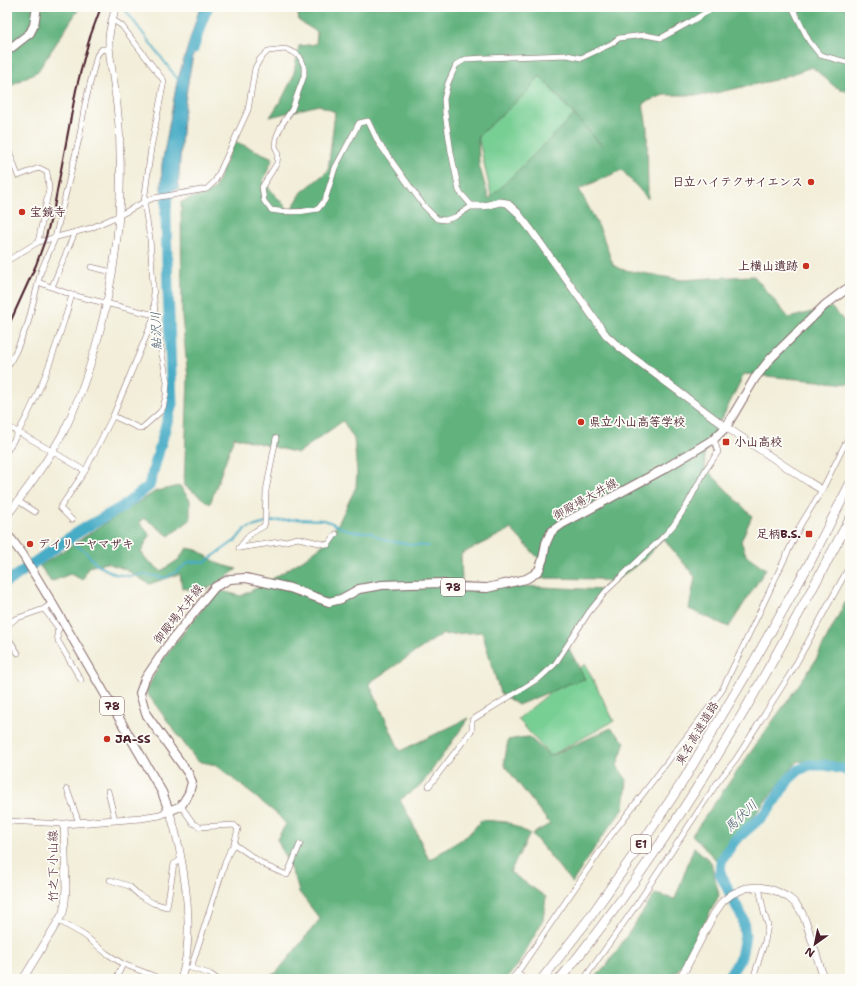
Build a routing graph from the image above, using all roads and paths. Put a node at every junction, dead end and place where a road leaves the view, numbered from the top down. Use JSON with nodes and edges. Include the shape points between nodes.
{"nodes":[{"id":1,"x":37,"y":7,"type":"edge"},
{"id":2,"x":715,"y":7,"type":"edge"},
{"id":3,"x":792,"y":7,"type":"edge"},
{"id":4,"x":115,"y":9,"type":"edge"},
{"id":5,"x":112,"y":19,"type":"junction"},
{"id":6,"x":109,"y":50,"type":"junction"},
{"id":7,"x":7,"y":51,"type":"edge"},
{"id":8,"x":850,"y":63,"type":"edge"},
{"id":9,"x":7,"y":145,"type":"edge"},
{"id":10,"x":144,"y":202,"type":"junction"},
{"id":11,"x":472,"y":206,"type":"junction"},
{"id":12,"x":120,"y":215,"type":"junction"},
{"id":13,"x":75,"y":232,"type":"junction"},
{"id":14,"x":55,"y":238,"type":"junction"},
{"id":15,"x":38,"y":242,"type":"junction"},
{"id":16,"x":7,"y":261,"type":"edge"},
{"id":17,"x":91,"y":267,"type":"dead end"},
{"id":18,"x":112,"y":272,"type":"junction"},
{"id":19,"x":38,"y":282,"type":"junction"},
{"id":20,"x":52,"y":287,"type":"junction"},
{"id":21,"x":850,"y":287,"type":"edge"},
{"id":22,"x":72,"y":295,"type":"junction"},
{"id":23,"x":107,"y":304,"type":"junction"},
{"id":24,"x":155,"y":315,"type":"junction"},
{"id":25,"x":7,"y":368,"type":"edge"},
{"id":26,"x":113,"y":416,"type":"junction"},
{"id":27,"x":7,"y":426,"type":"edge"},
{"id":28,"x":726,"y":427,"type":"junction"},
{"id":29,"x":19,"y":432,"type":"junction"},
{"id":30,"x":850,"y":434,"type":"edge"},
{"id":31,"x":276,"y":438,"type":"dead end"},
{"id":32,"x":714,"y":439,"type":"junction"},
{"id":33,"x":7,"y":451,"type":"edge"},
{"id":34,"x":52,"y":451,"type":"junction"},
{"id":35,"x":84,"y":471,"type":"junction"},
{"id":36,"x":850,"y":484,"type":"edge"},
{"id":37,"x":822,"y":490,"type":"junction"},
{"id":38,"x":18,"y":501,"type":"junction"},
{"id":39,"x":35,"y":512,"type":"dead end"},
{"id":40,"x":7,"y":516,"type":"edge"},
{"id":41,"x":850,"y":519,"type":"edge"},
{"id":42,"x":72,"y":520,"type":"dead end"},
{"id":43,"x":336,"y":534,"type":"dead end"},
{"id":44,"x":7,"y":535,"type":"edge"},
{"id":45,"x":850,"y":565,"type":"edge"},
{"id":46,"x":52,"y":603,"type":"junction"},
{"id":47,"x":44,"y":609,"type":"junction"},
{"id":48,"x":7,"y":626,"type":"edge"},
{"id":49,"x":7,"y":636,"type":"edge"},
{"id":50,"x":18,"y":653,"type":"dead end"},
{"id":51,"x":81,"y":680,"type":"dead end"},
{"id":52,"x":430,"y":786,"type":"dead end"},
{"id":53,"x":67,"y":789,"type":"dead end"},
{"id":54,"x":108,"y":791,"type":"dead end"},
{"id":55,"x":181,"y":806,"type":"junction"},
{"id":56,"x":169,"y":811,"type":"junction"},
{"id":57,"x":7,"y":820,"type":"edge"},
{"id":58,"x":115,"y":820,"type":"junction"},
{"id":59,"x":79,"y":823,"type":"junction"},
{"id":60,"x":64,"y":824,"type":"junction"},
{"id":61,"x":234,"y":844,"type":"junction"},
{"id":62,"x":300,"y":844,"type":"dead end"},
{"id":63,"x":181,"y":860,"type":"junction"},
{"id":64,"x":110,"y":880,"type":"dead end"},
{"id":65,"x":759,"y":887,"type":"junction"},
{"id":66,"x":59,"y":921,"type":"junction"},
{"id":67,"x":123,"y":964,"type":"junction"},
{"id":68,"x":188,"y":969,"type":"junction"},
{"id":69,"x":517,"y":973,"type":"junction"},
{"id":70,"x":154,"y":976,"type":"dead end"},
{"id":71,"x":23,"y":979,"type":"edge"},
{"id":72,"x":116,"y":979,"type":"edge"},
{"id":73,"x":181,"y":979,"type":"edge"},
{"id":74,"x":217,"y":979,"type":"edge"},
{"id":75,"x":511,"y":979,"type":"edge"},
{"id":76,"x":524,"y":979,"type":"edge"},
{"id":77,"x":542,"y":979,"type":"edge"},
{"id":78,"x":560,"y":979,"type":"edge"},
{"id":79,"x":584,"y":979,"type":"edge"},
{"id":80,"x":679,"y":979,"type":"edge"},
{"id":81,"x":753,"y":979,"type":"edge"},
{"id":82,"x":824,"y":979,"type":"edge"}],
"edges":[{"from":1,"to":7,"type":"main road","via":[[30,33]]},
{"from":2,"to":11,"type":"street","via":[[661,38],[645,35],[619,38],[581,58],[567,55],[466,59],[456,65],[444,99],[445,113],[459,191]]},
{"from":3,"to":8,"type":"street","via":[[809,41],[820,55]]},
{"from":4,"to":5,"type":"street"},
{"from":5,"to":6,"type":"street"},
{"from":5,"to":10,"type":"street","via":[[122,26],[164,81]]},
{"from":6,"to":12,"type":"street","via":[[116,91]]},
{"from":6,"to":14,"type":"street","via":[[102,49],[96,55]]},
{"from":9,"to":15,"type":"street","via":[[18,176],[39,168],[47,172],[49,189]]},
{"from":10,"to":11,"type":"street","via":[[207,189],[215,181],[248,110],[255,68],[268,51],[285,49],[295,52],[300,57],[304,66],[304,76],[292,109],[280,126],[276,138],[277,163],[262,187],[264,201],[271,210],[305,212],[318,209],[325,200],[335,168],[360,123],[368,121],[378,142],[424,206],[437,219],[455,217]]},
{"from":10,"to":12,"type":"street"},
{"from":10,"to":24,"type":"street","via":[[150,239]]},
{"from":11,"to":28,"type":"street","via":[[507,203],[531,230],[606,336]]},
{"from":12,"to":13,"type":"street"},
{"from":12,"to":18,"type":"street"},
{"from":13,"to":14,"type":"street"},
{"from":13,"to":20,"type":"street"},
{"from":14,"to":15,"type":"street"},
{"from":14,"to":19,"type":"street"},
{"from":15,"to":16,"type":"street"},
{"from":17,"to":18,"type":"street"},
{"from":18,"to":23,"type":"street"},
{"from":19,"to":20,"type":"street"},
{"from":19,"to":25,"type":"street","via":[[28,323]]},
{"from":20,"to":22,"type":"street"},
{"from":21,"to":28,"type":"main road","name":"御殿場大井線","number":"78","via":[[825,305],[772,358],[755,378]]},
{"from":22,"to":23,"type":"street"},
{"from":22,"to":29,"type":"street","via":[[40,388]]},
{"from":23,"to":24,"type":"street"},
{"from":23,"to":34,"type":"street","via":[[81,394]]},
{"from":24,"to":26,"type":"street"},
{"from":24,"to":26,"type":"street","via":[[167,382],[163,408],[141,429]]},
{"from":26,"to":35,"type":"street"},
{"from":27,"to":29,"type":"street"},
{"from":28,"to":32,"type":"main road","name":"御殿場大井線","number":"78"},
{"from":28,"to":37,"type":"street"},
{"from":29,"to":33,"type":"street"},
{"from":29,"to":34,"type":"street"},
{"from":30,"to":37,"type":"street"},
{"from":31,"to":43,"type":"street","via":[[266,491],[264,526],[250,534],[239,548],[298,538],[328,545]]},
{"from":32,"to":52,"type":"street","via":[[718,452],[674,526],[606,591],[555,664],[541,677],[472,720],[472,730]]},
{"from":32,"to":55,"type":"main road","name":"御殿場大井線","number":"78","via":[[551,532],[538,570],[526,578],[487,588],[455,587],[441,583],[382,585],[359,588],[341,599],[330,602],[290,588],[246,578],[230,579],[216,587],[164,650],[145,679],[140,693],[146,714],[192,782],[190,793]]},
{"from":34,"to":35,"type":"street"},
{"from":34,"to":38,"type":"street"},
{"from":35,"to":42,"type":"street","via":[[60,508]]},
{"from":36,"to":77,"type":"highway","name":"東名高速道路","number":"E1","via":[[809,564],[683,781],[588,920]]},
{"from":37,"to":69,"type":"street","via":[[801,524],[721,692],[609,838]]},
{"from":38,"to":39,"type":"street"},
{"from":38,"to":40,"type":"street"},
{"from":41,"to":78,"type":"highway","number":"E1","via":[[791,628],[698,786],[619,903]]},
{"from":44,"to":46,"type":"main road","number":"78","via":[[24,556]]},
{"from":45,"to":79,"type":"street","via":[[792,671],[736,759]]},
{"from":46,"to":47,"type":"street"},
{"from":46,"to":56,"type":"main road","number":"78","via":[[162,792]]},
{"from":47,"to":48,"type":"street","via":[[14,619]]},
{"from":47,"to":51,"type":"street","via":[[59,629],[58,642]]},
{"from":49,"to":50,"type":"street"},
{"from":53,"to":59,"type":"street"},
{"from":54,"to":58,"type":"street"},
{"from":55,"to":56,"type":"main road"},
{"from":55,"to":61,"type":"street","via":[[193,824],[200,827],[234,825],[238,828]]},
{"from":56,"to":58,"type":"street","name":"竹之下小山線","via":[[160,815]]},
{"from":56,"to":63,"type":"street"},
{"from":57,"to":60,"type":"street"},
{"from":58,"to":59,"type":"street","name":"竹之下小山線"},
{"from":59,"to":60,"type":"street","name":"竹之下小山線"},
{"from":60,"to":66,"type":"street","name":"竹之下小山線","via":[[66,902]]},
{"from":61,"to":62,"type":"street","via":[[266,866],[287,875]]},
{"from":61,"to":68,"type":"street"},
{"from":63,"to":64,"type":"street","via":[[174,864],[167,907],[153,903],[129,886]]},
{"from":63,"to":68,"type":"street","via":[[186,890]]},
{"from":65,"to":80,"type":"street","via":[[746,888],[732,894],[723,902]]},
{"from":65,"to":81,"type":"street","via":[[768,925]]},
{"from":65,"to":82,"type":"street","via":[[770,888],[789,898],[799,908]]},
{"from":66,"to":67,"type":"street","via":[[84,935]]},
{"from":66,"to":71,"type":"street","name":"竹之下小山線"},
{"from":67,"to":70,"type":"street"},
{"from":67,"to":72,"type":"street"},
{"from":68,"to":73,"type":"street"},
{"from":68,"to":74,"type":"street","via":[[210,974]]},
{"from":69,"to":75,"type":"street"},
{"from":69,"to":76,"type":"street"}]}
